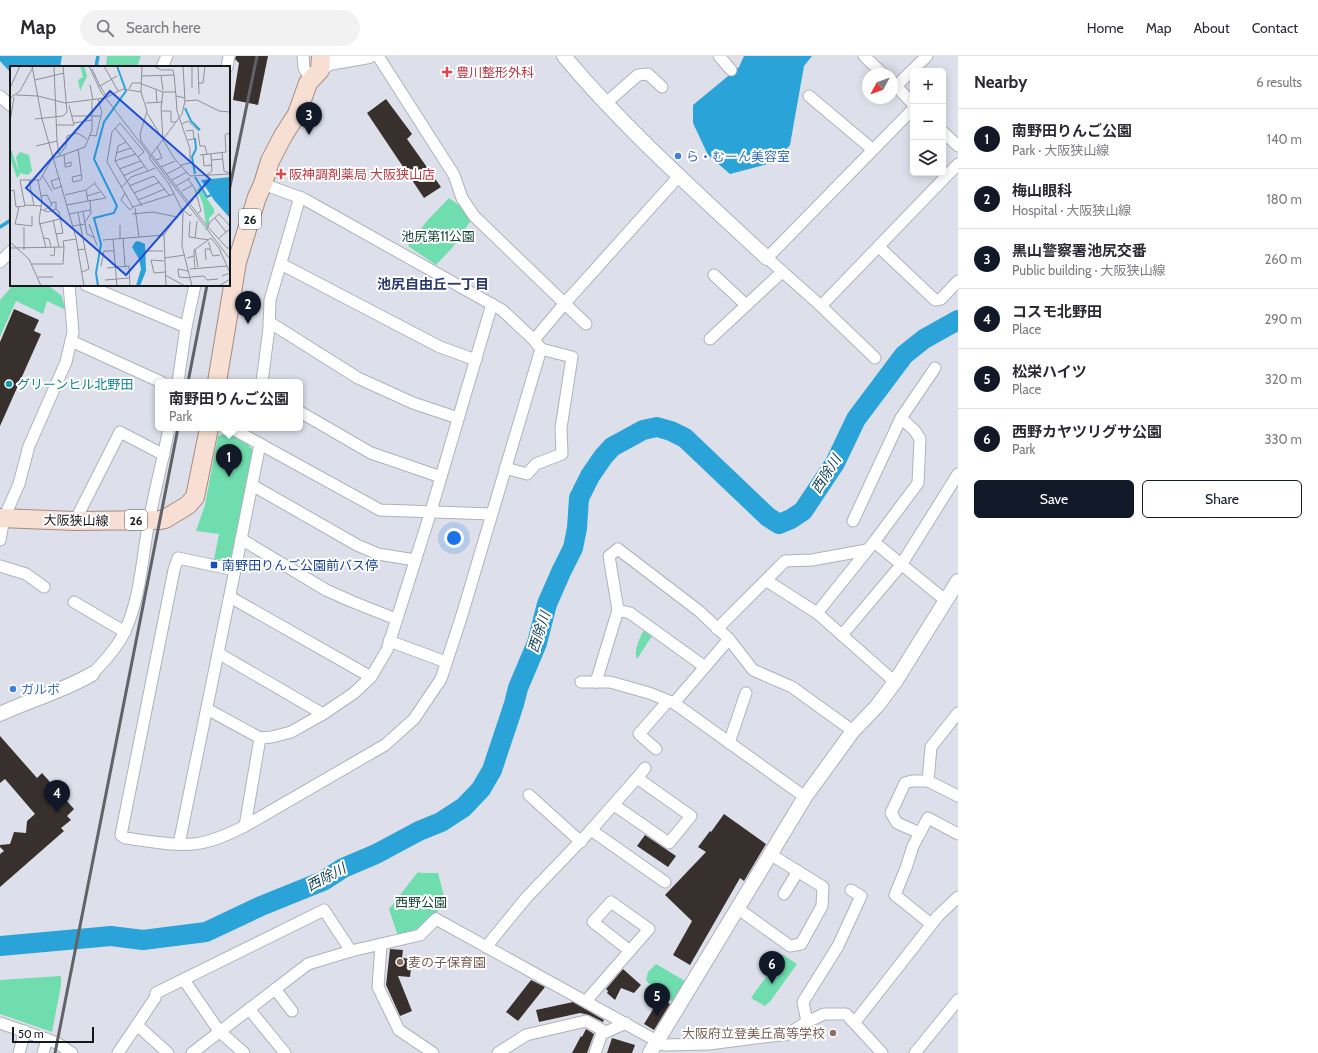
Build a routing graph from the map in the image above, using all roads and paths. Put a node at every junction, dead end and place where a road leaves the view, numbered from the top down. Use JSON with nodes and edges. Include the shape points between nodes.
{"nodes":[{"id":1,"x":167,"y":56,"type":"edge"},
{"id":2,"x":229,"y":56,"type":"edge"},
{"id":3,"x":303,"y":56,"type":"edge"},
{"id":4,"x":369,"y":56,"type":"edge"},
{"id":5,"x":378,"y":56,"type":"edge"},
{"id":6,"x":564,"y":56,"type":"edge"},
{"id":7,"x":718,"y":56,"type":"edge"},
{"id":8,"x":864,"y":56,"type":"edge"},
{"id":9,"x":928,"y":56,"type":"edge"},
{"id":10,"x":162,"y":66,"type":"edge"},
{"id":11,"x":227,"y":66,"type":"edge"},
{"id":12,"x":877,"y":68,"type":"edge"},
{"id":13,"x":317,"y":69,"type":"edge"},
{"id":14,"x":731,"y":70,"type":"dead end"},
{"id":15,"x":898,"y":82,"type":"edge"},
{"id":16,"x":662,"y":88,"type":"dead end"},
{"id":17,"x":898,"y":89,"type":"edge"},
{"id":18,"x":0,"y":96,"type":"edge"},
{"id":19,"x":809,"y":96,"type":"dead end"},
{"id":20,"x":910,"y":101,"type":"edge"},
{"id":21,"x":606,"y":103,"type":"junction"},
{"id":22,"x":10,"y":105,"type":"edge"},
{"id":23,"x":910,"y":112,"type":"edge"},
{"id":24,"x":946,"y":135,"type":"edge"},
{"id":25,"x":958,"y":146,"type":"edge"},
{"id":26,"x":872,"y":149,"type":"junction"},
{"id":27,"x":958,"y":164,"type":"edge"},
{"id":28,"x":679,"y":176,"type":"junction"},
{"id":29,"x":263,"y":184,"type":"junction"},
{"id":30,"x":300,"y":197,"type":"junction"},
{"id":31,"x":879,"y":247,"type":"junction"},
{"id":32,"x":10,"y":252,"type":"edge"},
{"id":33,"x":767,"y":258,"type":"junction"},
{"id":34,"x":0,"y":262,"type":"edge"},
{"id":35,"x":281,"y":264,"type":"junction"},
{"id":36,"x":782,"y":272,"type":"junction"},
{"id":37,"x":714,"y":275,"type":"dead end"},
{"id":38,"x":958,"y":281,"type":"edge"},
{"id":39,"x":88,"y":286,"type":"edge"},
{"id":40,"x":195,"y":286,"type":"edge"},
{"id":41,"x":69,"y":289,"type":"edge"},
{"id":42,"x":565,"y":303,"type":"junction"},
{"id":43,"x":492,"y":304,"type":"junction"},
{"id":44,"x":746,"y":306,"type":"junction"},
{"id":45,"x":821,"y":306,"type":"junction"},
{"id":46,"x":269,"y":322,"type":"junction"},
{"id":47,"x":586,"y":324,"type":"dead end"},
{"id":48,"x":186,"y":327,"type":"junction"},
{"id":49,"x":710,"y":339,"type":"dead end"},
{"id":50,"x":71,"y":342,"type":"junction"},
{"id":51,"x":538,"y":344,"type":"junction"},
{"id":52,"x":875,"y":358,"type":"dead end"},
{"id":53,"x":476,"y":360,"type":"junction"},
{"id":54,"x":935,"y":368,"type":"dead end"},
{"id":55,"x":155,"y":379,"type":"edge"},
{"id":56,"x":178,"y":379,"type":"edge"},
{"id":57,"x":218,"y":379,"type":"edge"},
{"id":58,"x":262,"y":379,"type":"edge"},
{"id":59,"x":303,"y":414,"type":"edge"},
{"id":60,"x":458,"y":418,"type":"junction"},
{"id":61,"x":902,"y":418,"type":"junction"},
{"id":62,"x":168,"y":431,"type":"edge"},
{"id":63,"x":208,"y":431,"type":"edge"},
{"id":64,"x":236,"y":431,"type":"edge"},
{"id":65,"x":260,"y":444,"type":"junction"},
{"id":66,"x":164,"y":455,"type":"junction"},
{"id":67,"x":505,"y":468,"type":"junction"},
{"id":68,"x":958,"y":474,"type":"edge"},
{"id":69,"x":441,"y":477,"type":"junction"},
{"id":70,"x":252,"y":485,"type":"junction"},
{"id":71,"x":430,"y":511,"type":"junction"},
{"id":72,"x":491,"y":514,"type":"junction"},
{"id":73,"x":2,"y":520,"type":"edge"},
{"id":74,"x":149,"y":520,"type":"junction"},
{"id":75,"x":75,"y":521,"type":"junction"},
{"id":76,"x":852,"y":521,"type":"dead end"},
{"id":77,"x":241,"y":539,"type":"junction"},
{"id":78,"x":0,"y":540,"type":"edge"},
{"id":79,"x":871,"y":546,"type":"junction"},
{"id":80,"x":415,"y":560,"type":"junction"},
{"id":81,"x":902,"y":565,"type":"junction"},
{"id":82,"x":0,"y":566,"type":"edge"},
{"id":83,"x":235,"y":570,"type":"junction"},
{"id":84,"x":958,"y":580,"type":"edge"},
{"id":85,"x":766,"y":581,"type":"junction"},
{"id":86,"x":44,"y":587,"type":"dead end"},
{"id":87,"x":230,"y":597,"type":"junction"},
{"id":88,"x":945,"y":600,"type":"junction"},
{"id":89,"x":74,"y":602,"type":"dead end"},
{"id":90,"x":618,"y":610,"type":"junction"},
{"id":91,"x":817,"y":613,"type":"junction"},
{"id":92,"x":396,"y":619,"type":"junction"},
{"id":93,"x":717,"y":629,"type":"junction"},
{"id":94,"x":125,"y":632,"type":"junction"},
{"id":95,"x":842,"y":634,"type":"junction"},
{"id":96,"x":729,"y":640,"type":"junction"},
{"id":97,"x":389,"y":641,"type":"junction"},
{"id":98,"x":218,"y":652,"type":"junction"},
{"id":99,"x":446,"y":662,"type":"junction"},
{"id":100,"x":705,"y":667,"type":"junction"},
{"id":101,"x":92,"y":674,"type":"joint"},
{"id":102,"x":371,"y":677,"type":"junction"},
{"id":103,"x":581,"y":682,"type":"dead end"},
{"id":104,"x":596,"y":682,"type":"junction"},
{"id":105,"x":895,"y":682,"type":"junction"},
{"id":106,"x":746,"y":693,"type":"dead end"},
{"id":107,"x":671,"y":702,"type":"junction"},
{"id":108,"x":207,"y":709,"type":"junction"},
{"id":109,"x":0,"y":714,"type":"edge"},
{"id":110,"x":324,"y":714,"type":"junction"},
{"id":111,"x":958,"y":714,"type":"edge"},
{"id":112,"x":853,"y":731,"type":"junction"},
{"id":113,"x":260,"y":738,"type":"junction"},
{"id":114,"x":729,"y":743,"type":"junction"},
{"id":115,"x":656,"y":749,"type":"dead end"},
{"id":116,"x":645,"y":768,"type":"dead end"},
{"id":117,"x":637,"y":778,"type":"junction"},
{"id":118,"x":928,"y":781,"type":"junction"},
{"id":119,"x":529,"y":795,"type":"dead end"},
{"id":120,"x":958,"y":796,"type":"edge"},
{"id":121,"x":804,"y":797,"type":"junction"},
{"id":122,"x":614,"y":805,"type":"junction"},
{"id":123,"x":245,"y":826,"type":"junction"},
{"id":124,"x":591,"y":830,"type":"junction"},
{"id":125,"x":920,"y":833,"type":"junction"},
{"id":126,"x":958,"y":834,"type":"edge"},
{"id":127,"x":581,"y":842,"type":"junction"},
{"id":128,"x":180,"y":844,"type":"junction"},
{"id":129,"x":770,"y":854,"type":"junction"},
{"id":130,"x":798,"y":871,"type":"junction"},
{"id":131,"x":665,"y":882,"type":"dead end"},
{"id":132,"x":851,"y":890,"type":"dead end"},
{"id":133,"x":784,"y":894,"type":"dead end"},
{"id":134,"x":958,"y":897,"type":"edge"},
{"id":135,"x":737,"y":908,"type":"junction"},
{"id":136,"x":932,"y":924,"type":"junction"},
{"id":137,"x":381,"y":945,"type":"junction"},
{"id":138,"x":486,"y":947,"type":"junction"},
{"id":139,"x":351,"y":951,"type":"junction"},
{"id":140,"x":630,"y":951,"type":"junction"},
{"id":141,"x":184,"y":980,"type":"junction"},
{"id":142,"x":275,"y":989,"type":"junction"},
{"id":143,"x":958,"y":1000,"type":"edge"},
{"id":144,"x":586,"y":1001,"type":"junction"},
{"id":145,"x":249,"y":1009,"type":"junction"},
{"id":146,"x":292,"y":1011,"type":"dead end"},
{"id":147,"x":807,"y":1022,"type":"junction"},
{"id":148,"x":854,"y":1022,"type":"junction"},
{"id":149,"x":0,"y":1023,"type":"edge"},
{"id":150,"x":626,"y":1023,"type":"junction"},
{"id":151,"x":137,"y":1025,"type":"junction"},
{"id":152,"x":25,"y":1031,"type":"junction"},
{"id":153,"x":219,"y":1032,"type":"junction"},
{"id":154,"x":606,"y":1032,"type":"junction"},
{"id":155,"x":47,"y":1039,"type":"junction"},
{"id":156,"x":657,"y":1041,"type":"junction"},
{"id":157,"x":121,"y":1049,"type":"edge"},
{"id":158,"x":19,"y":1053,"type":"edge"},
{"id":159,"x":43,"y":1053,"type":"edge"},
{"id":160,"x":72,"y":1053,"type":"edge"},
{"id":161,"x":132,"y":1053,"type":"edge"},
{"id":162,"x":168,"y":1053,"type":"edge"},
{"id":163,"x":192,"y":1053,"type":"edge"},
{"id":164,"x":244,"y":1053,"type":"edge"},
{"id":165,"x":285,"y":1053,"type":"edge"},
{"id":166,"x":433,"y":1053,"type":"edge"},
{"id":167,"x":498,"y":1053,"type":"edge"},
{"id":168,"x":595,"y":1053,"type":"edge"},
{"id":169,"x":650,"y":1053,"type":"edge"},
{"id":170,"x":882,"y":1053,"type":"edge"},
{"id":171,"x":915,"y":1053,"type":"edge"}],
"edges":[{"from":1,"to":10,"type":"street"},
{"from":2,"to":11,"type":"street"},
{"from":3,"to":13,"type":"street","via":[[304,68]]},
{"from":4,"to":13,"type":"street","via":[[329,63]]},
{"from":5,"to":42,"type":"street","via":[[454,175],[462,198],[474,216]]},
{"from":6,"to":21,"type":"street"},
{"from":7,"to":14,"type":"street"},
{"from":8,"to":12,"type":"street"},
{"from":9,"to":15,"type":"street"},
{"from":13,"to":29,"type":"main road","number":"26","via":[[308,83],[297,114],[270,161]]},
{"from":16,"to":21,"type":"street","via":[[648,74],[638,75]]},
{"from":17,"to":20,"type":"street"},
{"from":18,"to":22,"type":"street"},
{"from":19,"to":26,"type":"street"},
{"from":21,"to":28,"type":"street"},
{"from":23,"to":26,"type":"street"},
{"from":24,"to":25,"type":"street"},
{"from":26,"to":33,"type":"street"},
{"from":27,"to":31,"type":"street"},
{"from":28,"to":33,"type":"street"},
{"from":28,"to":42,"type":"street"},
{"from":29,"to":30,"type":"street"},
{"from":29,"to":57,"type":"main road","number":"26","via":[[237,262]]},
{"from":30,"to":35,"type":"street"},
{"from":30,"to":43,"type":"street"},
{"from":31,"to":38,"type":"street","via":[[935,300],[941,299]]},
{"from":31,"to":45,"type":"street"},
{"from":32,"to":34,"type":"street"},
{"from":33,"to":36,"type":"street"},
{"from":35,"to":46,"type":"street","via":[[270,300]]},
{"from":35,"to":53,"type":"street","via":[[440,347]]},
{"from":36,"to":44,"type":"street"},
{"from":36,"to":45,"type":"street"},
{"from":37,"to":44,"type":"street"},
{"from":39,"to":48,"type":"street"},
{"from":40,"to":48,"type":"street"},
{"from":41,"to":50,"type":"street","via":[[73,332]]},
{"from":42,"to":47,"type":"street"},
{"from":42,"to":51,"type":"street"},
{"from":43,"to":51,"type":"street","via":[[502,310]]},
{"from":43,"to":53,"type":"street"},
{"from":44,"to":49,"type":"street"},
{"from":45,"to":52,"type":"street"},
{"from":46,"to":58,"type":"street"},
{"from":46,"to":60,"type":"street","via":[[358,378],[413,403]]},
{"from":48,"to":56,"type":"street"},
{"from":50,"to":55,"type":"street"},
{"from":50,"to":73,"type":"street","via":[[66,362],[29,446],[19,484]]},
{"from":51,"to":67,"type":"street"},
{"from":51,"to":67,"type":"street","via":[[572,357],[561,428],[562,454],[536,464],[527,474]]},
{"from":53,"to":60,"type":"street"},
{"from":54,"to":61,"type":"street"},
{"from":59,"to":69,"type":"street","via":[[371,453]]},
{"from":60,"to":69,"type":"street"},
{"from":61,"to":76,"type":"street"},
{"from":61,"to":79,"type":"street","via":[[915,430],[920,439],[918,483]]},
{"from":62,"to":66,"type":"street"},
{"from":63,"to":74,"type":"main road","name":"大阪狭山線","number":"26","via":[[195,497],[188,505],[165,519]]},
{"from":64,"to":65,"type":"street"},
{"from":65,"to":70,"type":"street"},
{"from":65,"to":71,"type":"street","via":[[380,510]]},
{"from":66,"to":74,"type":"street"},
{"from":66,"to":75,"type":"street","via":[[120,432]]},
{"from":67,"to":72,"type":"street"},
{"from":68,"to":81,"type":"street"},
{"from":69,"to":71,"type":"street"},
{"from":70,"to":77,"type":"street"},
{"from":70,"to":80,"type":"street","via":[[357,545],[378,554]]},
{"from":71,"to":72,"type":"street"},
{"from":71,"to":80,"type":"street"},
{"from":72,"to":99,"type":"street"},
{"from":73,"to":75,"type":"main road","name":"大阪狭山線","number":"26"},
{"from":73,"to":78,"type":"street"},
{"from":74,"to":75,"type":"main road","name":"大阪狭山線","number":"26"},
{"from":74,"to":94,"type":"street","via":[[137,595]]},
{"from":77,"to":83,"type":"street"},
{"from":77,"to":92,"type":"street","via":[[326,590]]},
{"from":79,"to":81,"type":"street"},
{"from":79,"to":85,"type":"street","via":[[853,554],[785,561]]},
{"from":79,"to":91,"type":"street"},
{"from":80,"to":92,"type":"street"},
{"from":81,"to":88,"type":"street"},
{"from":81,"to":95,"type":"street"},
{"from":82,"to":86,"type":"street","via":[[26,574]]},
{"from":83,"to":87,"type":"street"},
{"from":83,"to":128,"type":"street","via":[[178,558],[174,570],[121,835],[125,838]]},
{"from":84,"to":88,"type":"street"},
{"from":85,"to":91,"type":"street"},
{"from":85,"to":93,"type":"street"},
{"from":87,"to":98,"type":"street"},
{"from":87,"to":102,"type":"street"},
{"from":88,"to":105,"type":"street"},
{"from":89,"to":94,"type":"street"},
{"from":90,"to":93,"type":"street","via":[[609,556],[618,550],[699,611]]},
{"from":90,"to":100,"type":"street","via":[[630,613]]},
{"from":90,"to":104,"type":"street"},
{"from":91,"to":95,"type":"street"},
{"from":92,"to":97,"type":"street"},
{"from":93,"to":96,"type":"street"},
{"from":94,"to":101,"type":"street","via":[[107,660]]},
{"from":95,"to":105,"type":"street"},
{"from":96,"to":100,"type":"street"},
{"from":96,"to":112,"type":"street","via":[[753,670],[792,687]]},
{"from":97,"to":99,"type":"street"},
{"from":97,"to":102,"type":"street","via":[[387,650]]},
{"from":98,"to":108,"type":"street"},
{"from":98,"to":110,"type":"street"},
{"from":99,"to":123,"type":"street","via":[[441,679],[414,719],[385,745]]},
{"from":100,"to":107,"type":"street"},
{"from":101,"to":109,"type":"street","via":[[72,685]]},
{"from":102,"to":110,"type":"street","via":[[354,694]]},
{"from":103,"to":104,"type":"street"},
{"from":104,"to":107,"type":"street","via":[[610,682]]},
{"from":105,"to":112,"type":"street"},
{"from":106,"to":114,"type":"street"},
{"from":107,"to":114,"type":"street"},
{"from":107,"to":115,"type":"street","via":[[639,734]]},
{"from":108,"to":113,"type":"street"},
{"from":108,"to":128,"type":"street"},
{"from":110,"to":113,"type":"street","via":[[291,732]]},
{"from":111,"to":118,"type":"street","via":[[931,747]]},
{"from":112,"to":121,"type":"street"},
{"from":113,"to":123,"type":"street"},
{"from":114,"to":121,"type":"street"},
{"from":116,"to":117,"type":"street"},
{"from":117,"to":122,"type":"street"},
{"from":117,"to":122,"type":"street","via":[[691,816],[669,843]]},
{"from":118,"to":120,"type":"street"},
{"from":118,"to":125,"type":"street","via":[[905,783],[891,813],[897,823]]},
{"from":119,"to":127,"type":"street"},
{"from":121,"to":129,"type":"street"},
{"from":122,"to":124,"type":"street"},
{"from":123,"to":128,"type":"street","via":[[221,837],[195,844]]},
{"from":124,"to":127,"type":"street"},
{"from":124,"to":131,"type":"street"},
{"from":125,"to":126,"type":"street","via":[[928,818]]},
{"from":125,"to":136,"type":"street","via":[[894,895]]},
{"from":127,"to":138,"type":"street","via":[[526,898]]},
{"from":129,"to":130,"type":"street"},
{"from":129,"to":135,"type":"street"},
{"from":130,"to":133,"type":"street"},
{"from":130,"to":135,"type":"street","via":[[823,887],[822,906],[801,944],[790,946]]},
{"from":132,"to":147,"type":"street","via":[[861,896],[838,946],[803,1002]]},
{"from":134,"to":136,"type":"street"},
{"from":135,"to":156,"type":"street"},
{"from":136,"to":148,"type":"street"},
{"from":137,"to":138,"type":"street","via":[[420,935],[436,918]]},
{"from":137,"to":139,"type":"street"},
{"from":137,"to":166,"type":"street","via":[[378,987],[399,1030]]},
{"from":138,"to":144,"type":"street"},
{"from":139,"to":141,"type":"street","via":[[324,910]]},
{"from":139,"to":142,"type":"street","via":[[308,964]]},
{"from":140,"to":140,"type":"street","via":[[593,922],[611,902],[649,929]]},
{"from":140,"to":144,"type":"street"},
{"from":141,"to":151,"type":"street","via":[[156,993]]},
{"from":141,"to":153,"type":"street"},
{"from":142,"to":145,"type":"street"},
{"from":142,"to":146,"type":"street"},
{"from":143,"to":171,"type":"street"},
{"from":144,"to":150,"type":"street"},
{"from":145,"to":153,"type":"street"},
{"from":145,"to":165,"type":"street"},
{"from":147,"to":148,"type":"street","via":[[824,1014],[846,1014]]},
{"from":147,"to":156,"type":"street","via":[[788,1034],[709,1044],[664,1045]]},
{"from":148,"to":170,"type":"street"},
{"from":149,"to":152,"type":"street"},
{"from":150,"to":154,"type":"street"},
{"from":150,"to":156,"type":"street"},
{"from":151,"to":157,"type":"street"},
{"from":151,"to":162,"type":"street"},
{"from":152,"to":155,"type":"street"},
{"from":152,"to":158,"type":"street"},
{"from":153,"to":163,"type":"street"},
{"from":153,"to":164,"type":"street"},
{"from":154,"to":167,"type":"street","via":[[586,1021],[526,1034]]},
{"from":154,"to":168,"type":"street","via":[[602,1034]]},
{"from":155,"to":159,"type":"street"},
{"from":155,"to":160,"type":"street","via":[[62,1045]]},
{"from":156,"to":169,"type":"street"},
{"from":157,"to":161,"type":"street"}]}
